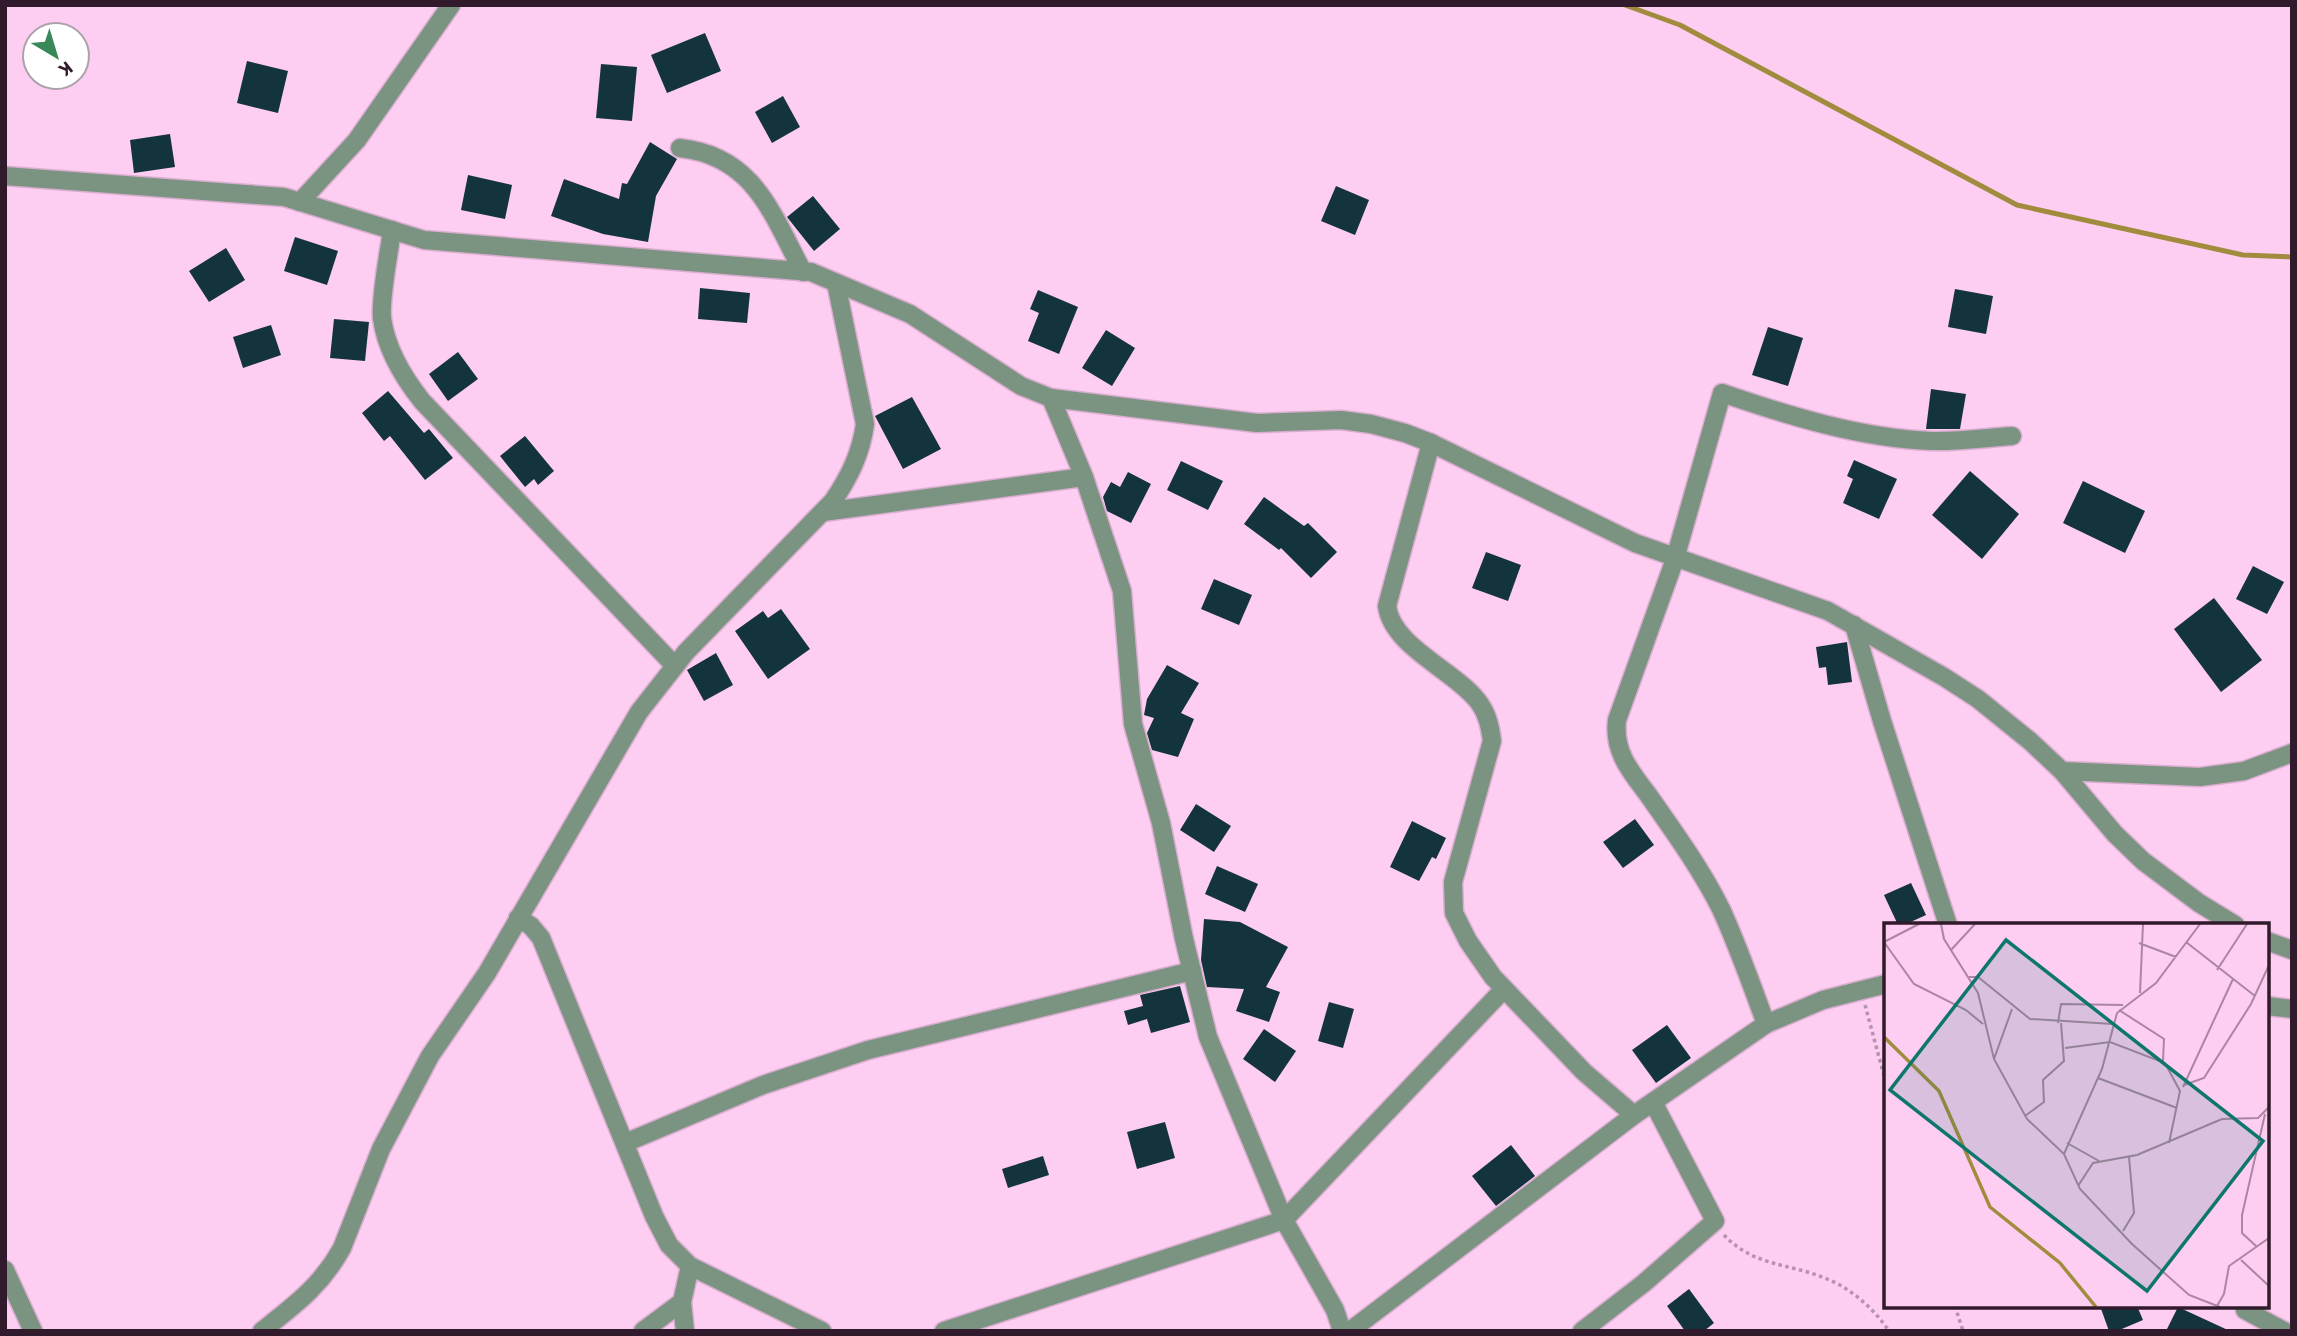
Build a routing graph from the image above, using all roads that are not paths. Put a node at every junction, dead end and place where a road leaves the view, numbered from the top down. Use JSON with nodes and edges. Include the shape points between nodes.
{"nodes":[{"id":1,"x":451,"y":5,"type":"edge"},
{"id":2,"x":680,"y":148,"type":"dead end"},
{"id":3,"x":5,"y":176,"type":"edge"},
{"id":4,"x":300,"y":202,"type":"junction"},
{"id":5,"x":392,"y":230,"type":"junction"},
{"id":6,"x":803,"y":272,"type":"junction"},
{"id":7,"x":836,"y":283,"type":"junction"},
{"id":8,"x":1051,"y":398,"type":"junction"},
{"id":9,"x":2011,"y":436,"type":"dead end"},
{"id":10,"x":1431,"y":443,"type":"junction"},
{"id":11,"x":1084,"y":477,"type":"junction"},
{"id":12,"x":822,"y":512,"type":"junction"},
{"id":13,"x":1675,"y":559,"type":"junction"},
{"id":14,"x":1854,"y":625,"type":"junction"},
{"id":15,"x":675,"y":666,"type":"junction"},
{"id":16,"x":2292,"y":753,"type":"edge"},
{"id":17,"x":2062,"y":771,"type":"junction"},
{"id":18,"x":518,"y":918,"type":"junction"},
{"id":19,"x":1947,"y":923,"type":"edge"},
{"id":20,"x":2232,"y":923,"type":"edge"},
{"id":21,"x":2269,"y":942,"type":"edge"},
{"id":22,"x":2292,"y":950,"type":"edge"},
{"id":23,"x":1192,"y":971,"type":"junction"},
{"id":24,"x":1884,"y":984,"type":"edge"},
{"id":25,"x":1504,"y":989,"type":"junction"},
{"id":26,"x":2269,"y":1006,"type":"edge"},
{"id":27,"x":2292,"y":1009,"type":"edge"},
{"id":28,"x":1766,"y":1024,"type":"junction"},
{"id":29,"x":1653,"y":1102,"type":"junction"},
{"id":30,"x":1634,"y":1115,"type":"junction"},
{"id":31,"x":625,"y":1143,"type":"junction"},
{"id":32,"x":1284,"y":1220,"type":"junction"},
{"id":33,"x":690,"y":1266,"type":"junction"},
{"id":34,"x":5,"y":1270,"type":"edge"},
{"id":35,"x":682,"y":1302,"type":"junction"},
{"id":36,"x":2245,"y":1310,"type":"dead end"},
{"id":37,"x":33,"y":1331,"type":"edge"},
{"id":38,"x":262,"y":1331,"type":"edge"},
{"id":39,"x":643,"y":1331,"type":"edge"},
{"id":40,"x":685,"y":1331,"type":"edge"},
{"id":41,"x":822,"y":1331,"type":"edge"},
{"id":42,"x":944,"y":1331,"type":"edge"},
{"id":43,"x":1342,"y":1331,"type":"edge"},
{"id":44,"x":1350,"y":1331,"type":"edge"},
{"id":45,"x":1582,"y":1331,"type":"edge"},
{"id":46,"x":2284,"y":1331,"type":"edge"}],
"edges":[{"from":1,"to":4,"type":"street","via":[[357,140]]},
{"from":2,"to":6,"type":"street","via":[[716,156],[752,182]]},
{"from":3,"to":4,"type":"street","via":[[284,197]]},
{"from":4,"to":5,"type":"street"},
{"from":5,"to":6,"type":"street","via":[[424,240]]},
{"from":5,"to":15,"type":"street","via":[[382,316],[403,376]]},
{"from":6,"to":7,"type":"street"},
{"from":7,"to":8,"type":"street","via":[[910,314],[1021,386]]},
{"from":7,"to":12,"type":"street","via":[[865,424],[850,474]]},
{"from":8,"to":10,"type":"street","via":[[1258,424],[1340,420],[1371,424]]},
{"from":8,"to":11,"type":"street"},
{"from":9,"to":13,"type":"street","via":[[1898,439],[1807,419],[1722,393]]},
{"from":10,"to":13,"type":"street"},
{"from":10,"to":25,"type":"street","via":[[1387,606],[1389,620],[1477,699],[1489,721],[1492,741],[1453,883],[1454,913],[1468,941]]},
{"from":11,"to":12,"type":"street"},
{"from":11,"to":23,"type":"street","via":[[1122,591],[1133,724],[1161,822]]},
{"from":12,"to":15,"type":"street"},
{"from":13,"to":14,"type":"street","via":[[1828,611]]},
{"from":13,"to":28,"type":"street","via":[[1617,720],[1616,741],[1627,766],[1707,884]]},
{"from":14,"to":17,"type":"street","via":[[1978,699]]},
{"from":14,"to":19,"type":"street"},
{"from":15,"to":18,"type":"street","via":[[639,712]]},
{"from":16,"to":17,"type":"street","via":[[2244,771],[2200,777]]},
{"from":17,"to":20,"type":"street","via":[[2143,861]]},
{"from":18,"to":31,"type":"street","via":[[541,938]]},
{"from":18,"to":38,"type":"street","via":[[430,1056],[382,1149],[333,1263],[314,1289]]},
{"from":21,"to":22,"type":"street"},
{"from":23,"to":31,"type":"street","via":[[867,1051],[763,1086]]},
{"from":23,"to":32,"type":"street","via":[[1208,1037]]},
{"from":24,"to":28,"type":"street","via":[[1823,1000]]},
{"from":25,"to":30,"type":"street","via":[[1584,1072]]},
{"from":25,"to":32,"type":"street"},
{"from":26,"to":27,"type":"street"},
{"from":28,"to":29,"type":"street"},
{"from":29,"to":30,"type":"street"},
{"from":29,"to":45,"type":"street","via":[[1715,1221]]},
{"from":30,"to":44,"type":"street"},
{"from":31,"to":33,"type":"street","via":[[661,1231]]},
{"from":32,"to":42,"type":"street"},
{"from":32,"to":43,"type":"street","via":[[1335,1310]]},
{"from":33,"to":35,"type":"street"},
{"from":33,"to":41,"type":"street"},
{"from":34,"to":37,"type":"street"},
{"from":35,"to":39,"type":"street"},
{"from":35,"to":40,"type":"street"},
{"from":36,"to":46,"type":"street"}]}
